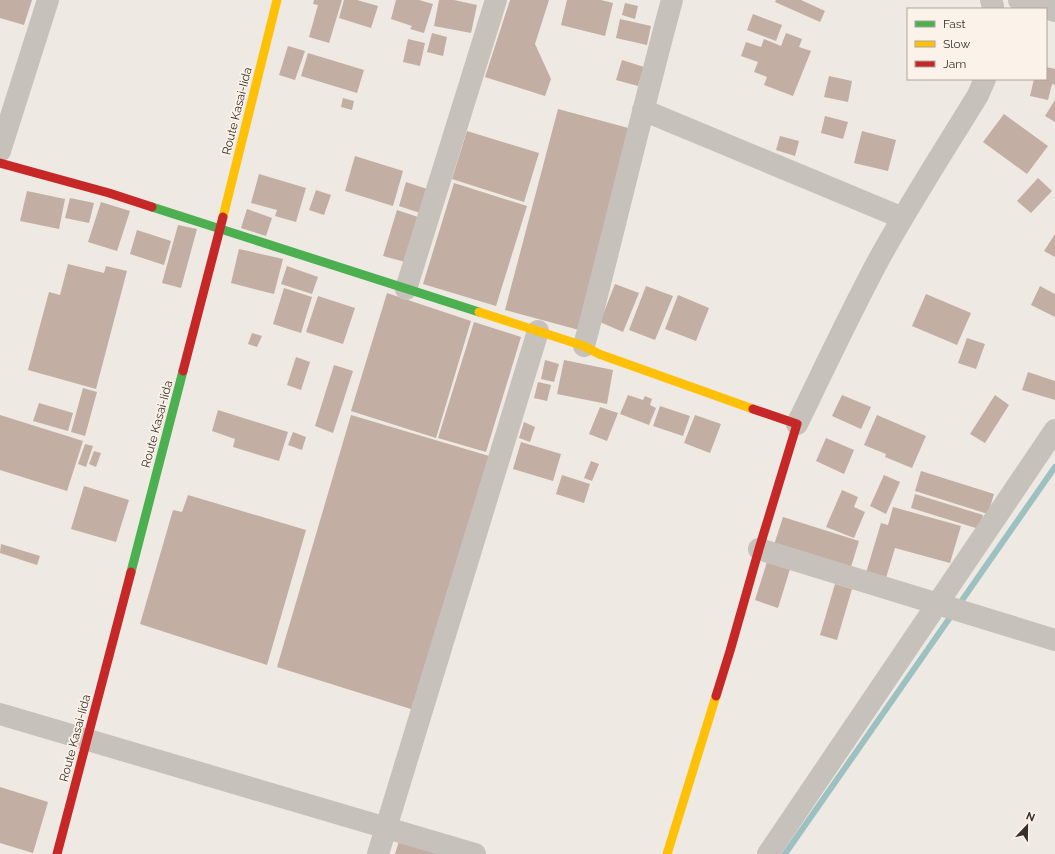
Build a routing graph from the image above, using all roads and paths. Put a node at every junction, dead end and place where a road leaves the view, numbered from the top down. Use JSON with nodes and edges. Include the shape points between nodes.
{"nodes":[{"id":1,"x":48,"y":0,"type":"edge"},
{"id":2,"x":277,"y":0,"type":"edge"},
{"id":3,"x":496,"y":0,"type":"edge"},
{"id":4,"x":672,"y":0,"type":"edge"},
{"id":5,"x":1019,"y":0,"type":"edge"},
{"id":6,"x":1045,"y":8,"type":"edge"},
{"id":7,"x":985,"y":80,"type":"edge"},
{"id":8,"x":643,"y":110,"type":"junction"},
{"id":9,"x":0,"y":151,"type":"edge"},
{"id":10,"x":0,"y":164,"type":"edge"},
{"id":11,"x":902,"y":219,"type":"junction"},
{"id":12,"x":220,"y":229,"type":"junction"},
{"id":13,"x":406,"y":289,"type":"junction"},
{"id":14,"x":538,"y":332,"type":"junction"},
{"id":15,"x":584,"y":346,"type":"junction"},
{"id":16,"x":797,"y":424,"type":"junction"},
{"id":17,"x":1055,"y":430,"type":"edge"},
{"id":18,"x":759,"y":549,"type":"junction"},
{"id":19,"x":939,"y":604,"type":"junction"},
{"id":20,"x":1055,"y":640,"type":"edge"},
{"id":21,"x":0,"y":714,"type":"edge"},
{"id":22,"x":87,"y":740,"type":"junction"},
{"id":23,"x":386,"y":828,"type":"junction"},
{"id":24,"x":57,"y":854,"type":"edge"},
{"id":25,"x":378,"y":854,"type":"edge"},
{"id":26,"x":475,"y":854,"type":"edge"},
{"id":27,"x":667,"y":854,"type":"edge"},
{"id":28,"x":768,"y":854,"type":"edge"}],
"edges":[{"from":1,"to":9,"type":"street"},
{"from":2,"to":12,"type":"street","name":"Route Kasai-Iida"},
{"from":3,"to":13,"type":"street"},
{"from":4,"to":8,"type":"street"},
{"from":5,"to":6,"type":"street"},
{"from":7,"to":11,"type":"street","via":[[978,95]]},
{"from":8,"to":11,"type":"street"},
{"from":8,"to":15,"type":"street"},
{"from":10,"to":12,"type":"street","via":[[109,193]]},
{"from":11,"to":16,"type":"street","via":[[837,341]]},
{"from":12,"to":13,"type":"street"},
{"from":12,"to":22,"type":"street","name":"Route Kasai-Iida"},
{"from":13,"to":14,"type":"street"},
{"from":14,"to":15,"type":"street"},
{"from":14,"to":23,"type":"street"},
{"from":15,"to":16,"type":"street","via":[[599,354]]},
{"from":16,"to":18,"type":"street"},
{"from":17,"to":19,"type":"street"},
{"from":18,"to":19,"type":"street"},
{"from":18,"to":27,"type":"street"},
{"from":19,"to":20,"type":"street"},
{"from":19,"to":28,"type":"street"},
{"from":21,"to":22,"type":"street"},
{"from":22,"to":23,"type":"street"},
{"from":22,"to":24,"type":"street","name":"Route Kasai-Iida"},
{"from":23,"to":25,"type":"street"},
{"from":23,"to":26,"type":"street"}]}
